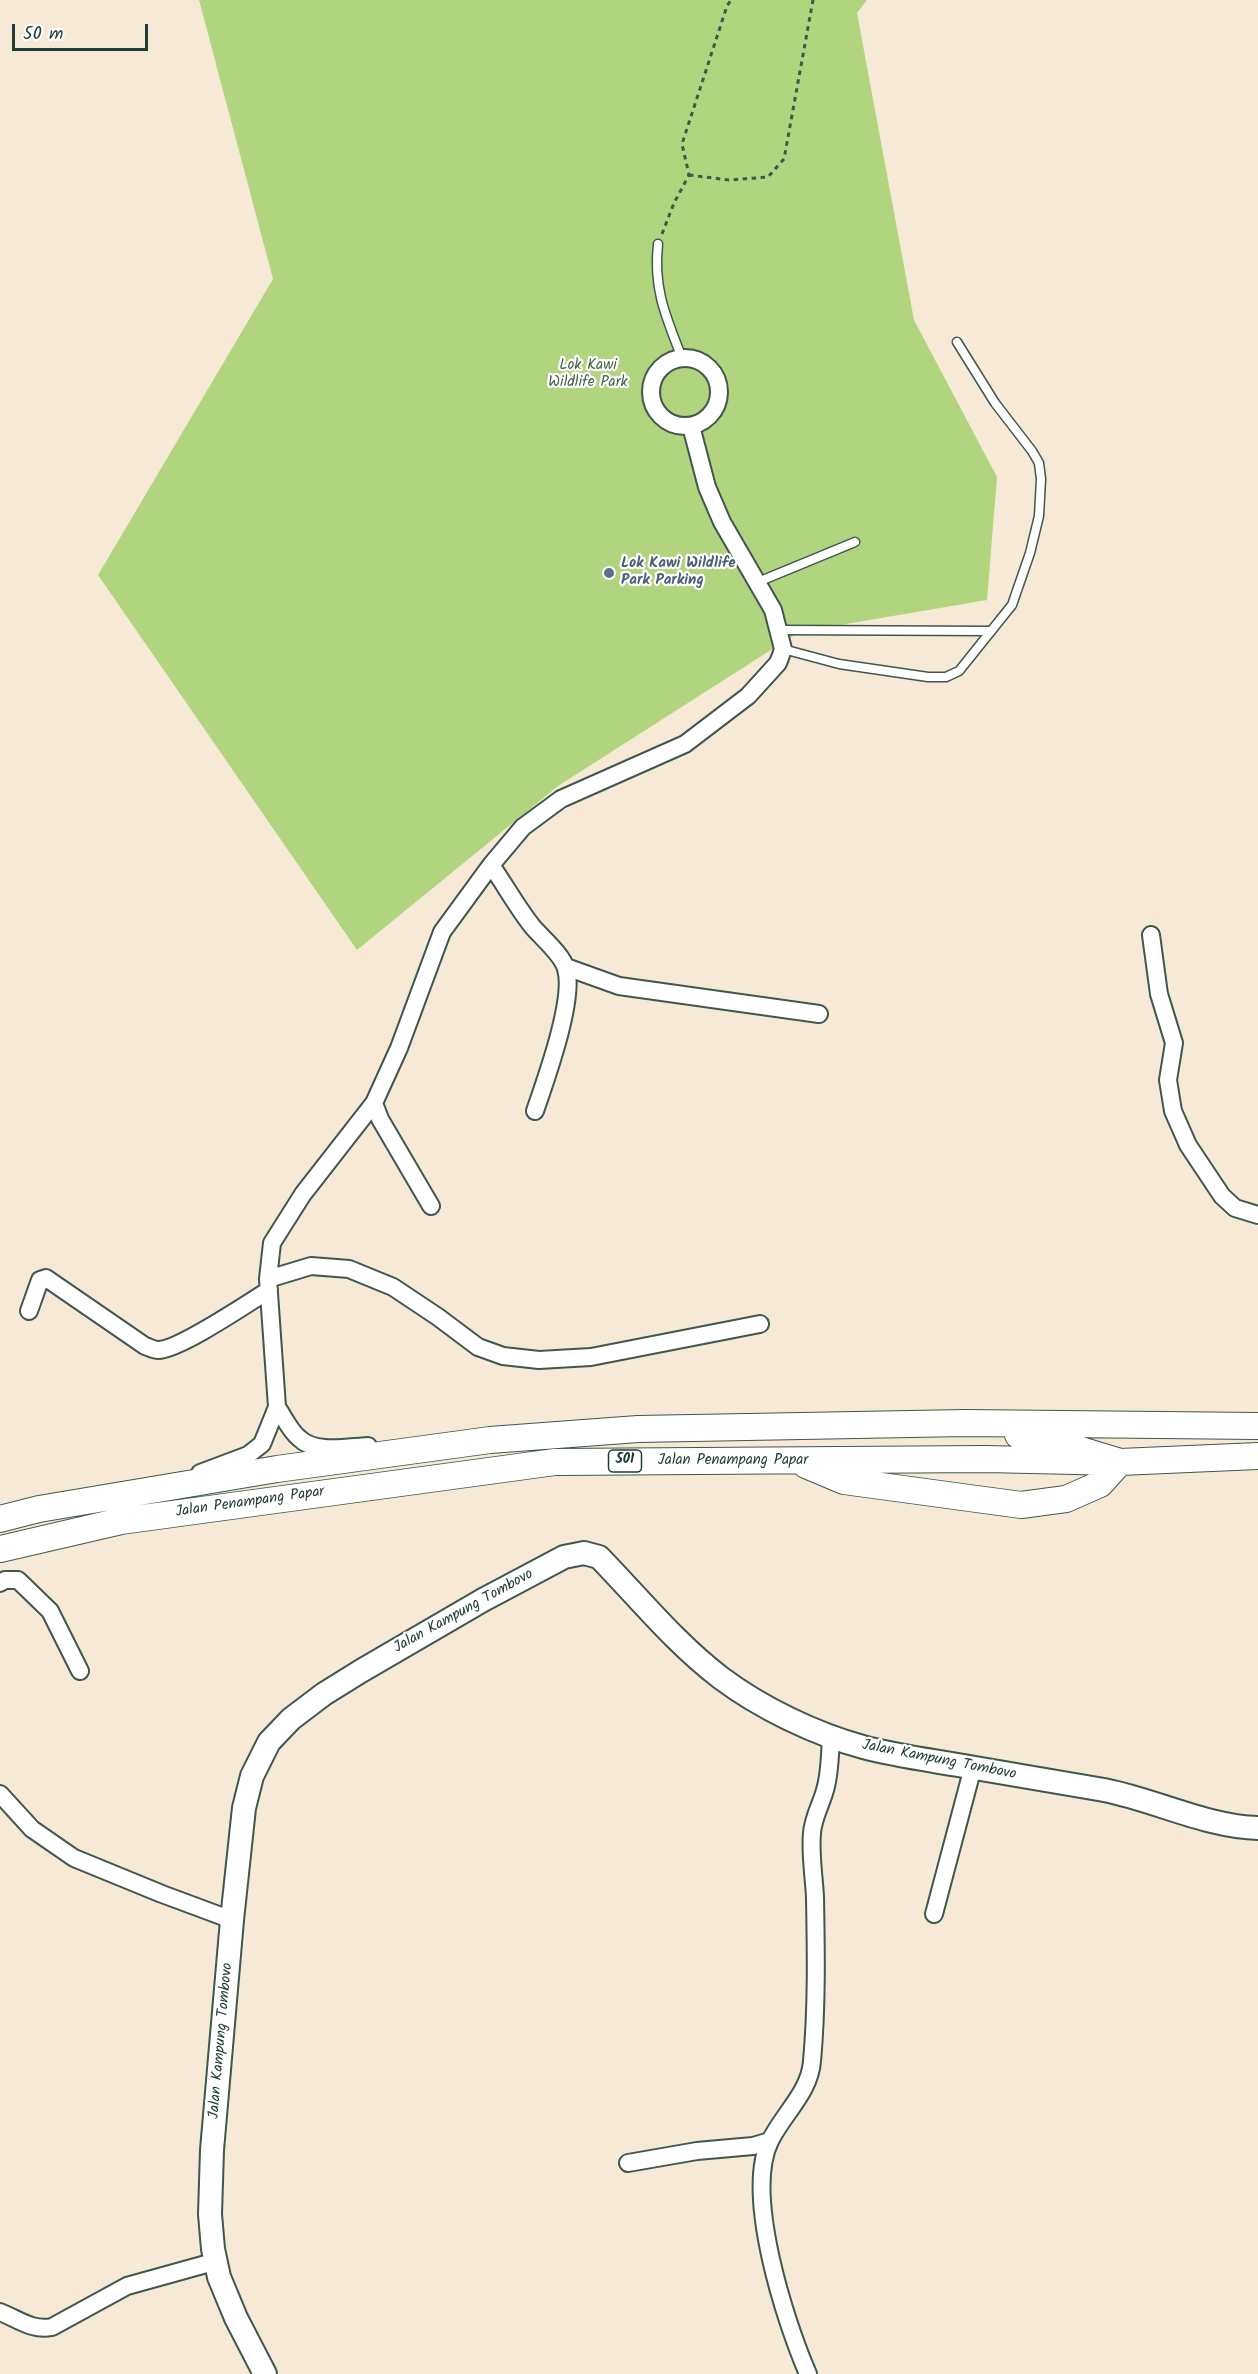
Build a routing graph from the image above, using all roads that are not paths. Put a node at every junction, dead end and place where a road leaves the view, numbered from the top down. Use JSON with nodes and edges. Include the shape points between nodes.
{"nodes":[{"id":1,"x":658,"y":244,"type":"road end"},
{"id":2,"x":957,"y":342,"type":"dead end"},
{"id":3,"x":682,"y":358,"type":"junction"},
{"id":4,"x":691,"y":426,"type":"junction"},
{"id":5,"x":855,"y":542,"type":"dead end"},
{"id":6,"x":758,"y":582,"type":"junction"},
{"id":7,"x":779,"y":630,"type":"junction"},
{"id":8,"x":991,"y":631,"type":"junction"},
{"id":9,"x":783,"y":649,"type":"junction"},
{"id":10,"x":491,"y":865,"type":"junction"},
{"id":11,"x":1151,"y":935,"type":"dead end"},
{"id":12,"x":566,"y":967,"type":"junction"},
{"id":13,"x":819,"y":1014,"type":"dead end"},
{"id":14,"x":374,"y":1103,"type":"junction"},
{"id":15,"x":535,"y":1111,"type":"dead end"},
{"id":16,"x":431,"y":1206,"type":"dead end"},
{"id":17,"x":1258,"y":1215,"type":"edge"},
{"id":18,"x":268,"y":1285,"type":"junction"},
{"id":19,"x":29,"y":1311,"type":"dead end"},
{"id":20,"x":760,"y":1324,"type":"dead end"},
{"id":21,"x":277,"y":1407,"type":"junction"},
{"id":22,"x":965,"y":1424,"type":"junction"},
{"id":23,"x":1258,"y":1426,"type":"edge"},
{"id":24,"x":424,"y":1449,"type":"junction"},
{"id":25,"x":1258,"y":1456,"type":"edge"},
{"id":26,"x":795,"y":1460,"type":"junction"},
{"id":27,"x":1120,"y":1462,"type":"junction"},
{"id":28,"x":154,"y":1488,"type":"junction"},
{"id":29,"x":0,"y":1519,"type":"edge"},
{"id":30,"x":0,"y":1549,"type":"edge"},
{"id":31,"x":0,"y":1583,"type":"edge"},
{"id":32,"x":80,"y":1671,"type":"dead end"},
{"id":33,"x":831,"y":1736,"type":"junction"},
{"id":34,"x":973,"y":1767,"type":"junction"},
{"id":35,"x":0,"y":1794,"type":"edge"},
{"id":36,"x":1258,"y":1828,"type":"edge"},
{"id":37,"x":934,"y":1914,"type":"dead end"},
{"id":38,"x":232,"y":1920,"type":"junction"},
{"id":39,"x":770,"y":2141,"type":"junction"},
{"id":40,"x":628,"y":2163,"type":"dead end"},
{"id":41,"x":217,"y":2261,"type":"junction"},
{"id":42,"x":0,"y":2312,"type":"edge"},
{"id":43,"x":265,"y":2374,"type":"edge"},
{"id":44,"x":808,"y":2374,"type":"edge"}],
"edges":[{"from":1,"to":3,"type":"lane","via":[[655,270],[662,305]]},
{"from":2,"to":8,"type":"lane","via":[[995,403],[1032,451],[1041,479],[1039,516],[1030,553],[1012,605]]},
{"from":3,"to":4,"type":"street","via":[[699,361],[712,372],[719,388],[712,412]]},
{"from":3,"to":4,"type":"street","via":[[665,365],[653,379],[650,397],[657,413],[672,424]]},
{"from":4,"to":6,"type":"street","via":[[707,487],[722,522]]},
{"from":5,"to":6,"type":"lane"},
{"from":6,"to":7,"type":"street"},
{"from":7,"to":8,"type":"lane"},
{"from":7,"to":9,"type":"street"},
{"from":8,"to":9,"type":"lane","via":[[959,671],[946,677],[839,664]]},
{"from":9,"to":10,"type":"street","via":[[778,663],[748,696],[685,744],[561,800],[523,827]]},
{"from":10,"to":12,"type":"street"},
{"from":10,"to":14,"type":"street","via":[[442,932]]},
{"from":11,"to":17,"type":"street","via":[[1159,994],[1174,1043],[1168,1080],[1173,1111],[1188,1145],[1222,1196],[1235,1208]]},
{"from":12,"to":13,"type":"street","via":[[619,986]]},
{"from":12,"to":15,"type":"street","via":[[569,986],[563,1015]]},
{"from":14,"to":16,"type":"street"},
{"from":14,"to":18,"type":"street","via":[[284,1222],[272,1243]]},
{"from":18,"to":19,"type":"street","via":[[212,1325],[159,1350],[145,1346],[46,1278],[40,1280]]},
{"from":18,"to":20,"type":"street","via":[[311,1266],[349,1269],[393,1287],[478,1347],[503,1356],[539,1360],[591,1357]]},
{"from":18,"to":21,"type":"street"},
{"from":21,"to":24,"type":"street","via":[[306,1444]]},
{"from":21,"to":28,"type":"street","via":[[262,1444],[248,1455]]},
{"from":22,"to":23,"type":"main road","name":"Jalan Penampang Papar","number":"501"},
{"from":22,"to":24,"type":"main road","name":"Jalan Penampang Papar","number":"501","via":[[638,1429]]},
{"from":22,"to":27,"type":"main road","via":[[1054,1442]]},
{"from":24,"to":28,"type":"main road","name":"Jalan Penampang Papar","number":"501"},
{"from":25,"to":27,"type":"main road","name":"Jalan Penampang Papar","number":"501"},
{"from":26,"to":27,"type":"main road","name":"Jalan Penampang Papar","number":"501"},
{"from":26,"to":27,"type":"main road","via":[[844,1481],[1021,1505],[1074,1496],[1100,1484]]},
{"from":26,"to":30,"type":"main road","name":"Jalan Penampang Papar","number":"501","via":[[555,1462],[121,1521]]},
{"from":28,"to":29,"type":"main road","name":"Jalan Penampang Papar","number":"501"},
{"from":31,"to":32,"type":"street","via":[[18,1580],[50,1611]]},
{"from":33,"to":34,"type":"street","name":"Jalan Kampung Tombovo","via":[[932,1762]]},
{"from":33,"to":38,"type":"street","name":"Jalan Kampung Tombovo","via":[[774,1711],[722,1678],[678,1642],[599,1557],[584,1553],[564,1557],[324,1694],[269,1742],[252,1776],[244,1808]]},
{"from":33,"to":39,"type":"street","via":[[826,1789],[812,1833],[816,1984],[812,2065],[797,2101]]},
{"from":34,"to":36,"type":"street","name":"Jalan Kampung Tombovo","via":[[1107,1791],[1219,1823]]},
{"from":34,"to":37,"type":"street"},
{"from":35,"to":38,"type":"street","via":[[32,1829],[74,1858]]},
{"from":38,"to":41,"type":"street","name":"Jalan Kampung Tombovo","via":[[210,2184],[211,2231]]},
{"from":39,"to":40,"type":"street"},
{"from":39,"to":44,"type":"street","via":[[762,2168],[763,2212],[786,2314]]},
{"from":41,"to":42,"type":"street","via":[[127,2286],[52,2327],[30,2326]]},
{"from":41,"to":43,"type":"street","name":"Jalan Kampung Tombovo","via":[[227,2299]]}]}
